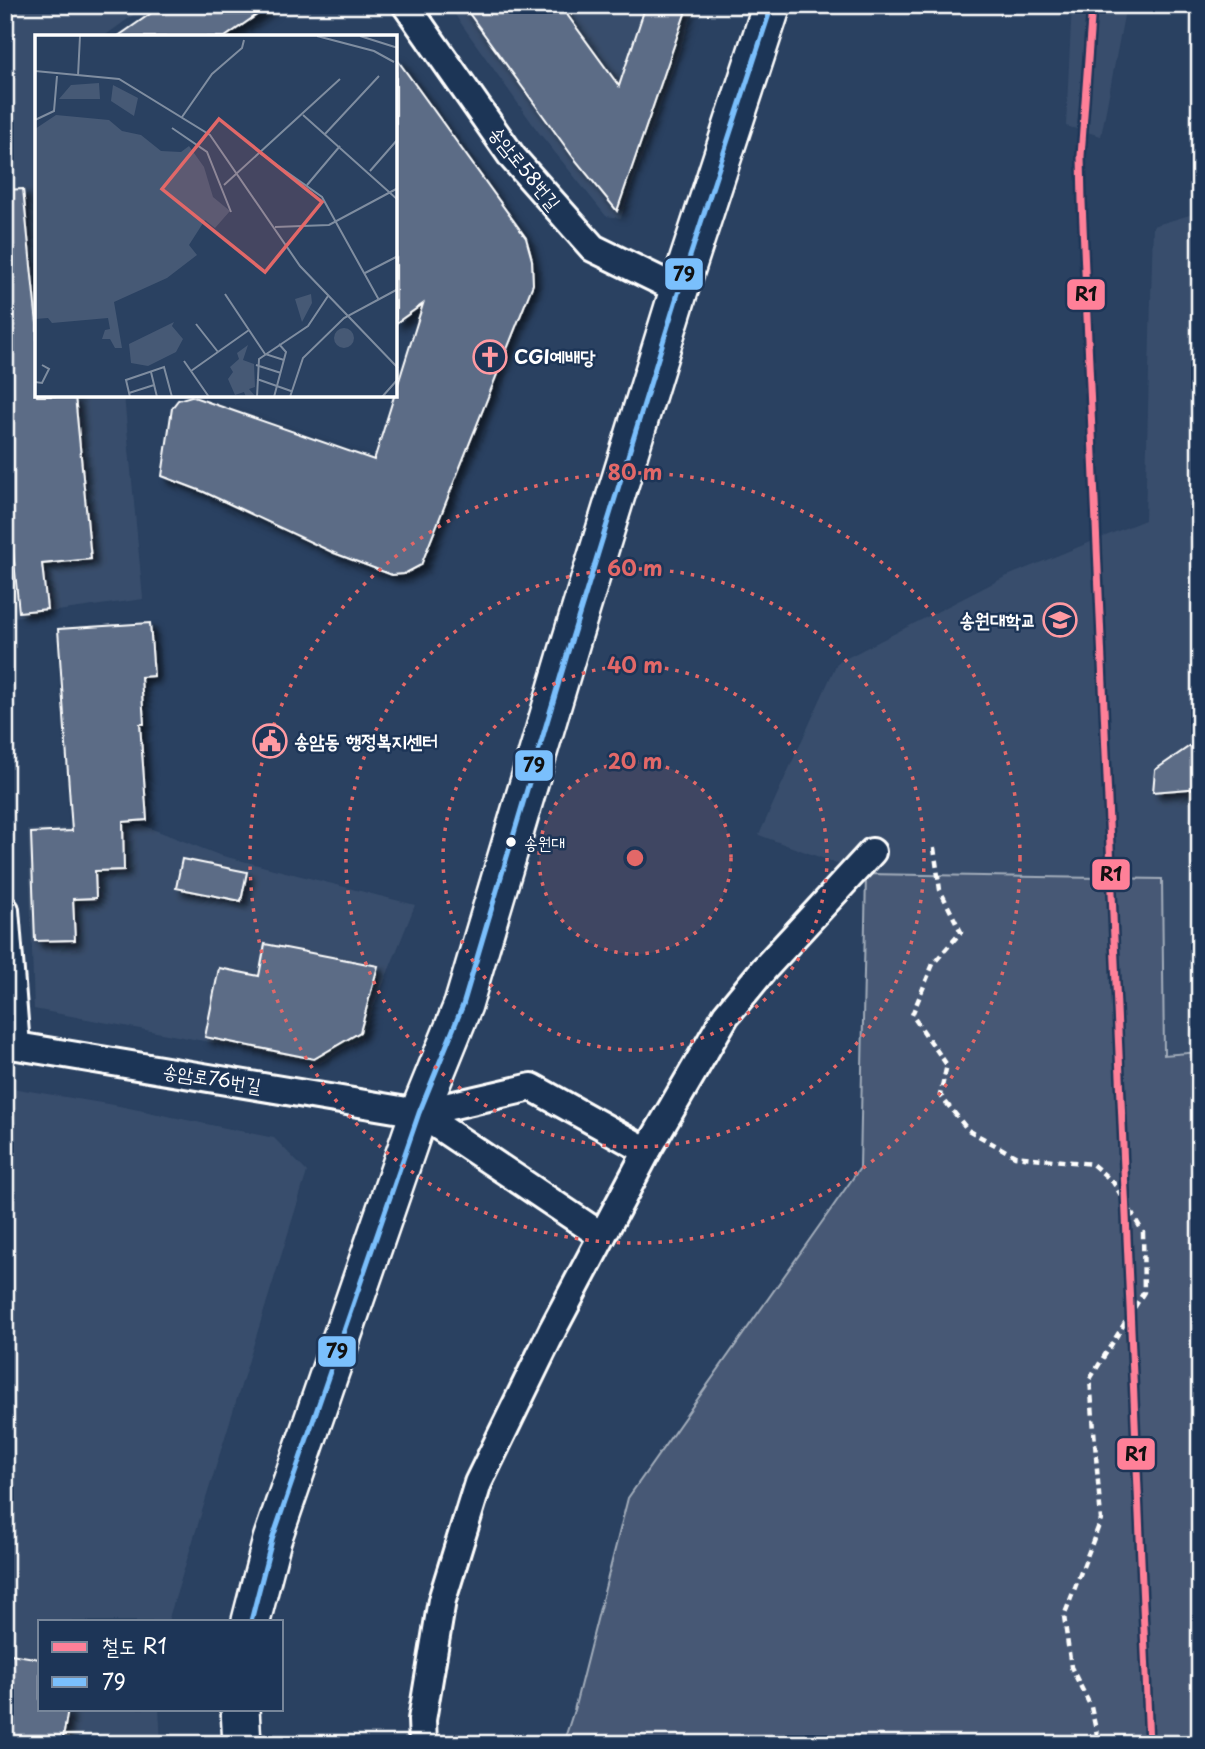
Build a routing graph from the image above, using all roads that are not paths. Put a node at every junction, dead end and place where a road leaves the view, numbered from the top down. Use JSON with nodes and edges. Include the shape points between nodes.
{"nodes":[{"id":1,"x":406,"y":5,"type":"edge"},
{"id":2,"x":772,"y":5,"type":"edge"},
{"id":3,"x":680,"y":290,"type":"junction"},
{"id":4,"x":872,"y":852,"type":"dead end"},
{"id":5,"x":5,"y":910,"type":"edge"},
{"id":6,"x":11,"y":1045,"type":"edge"},
{"id":7,"x":419,"y":1113,"type":"junction"},
{"id":8,"x":647,"y":1151,"type":"junction"},
{"id":9,"x":602,"y":1236,"type":"junction"},
{"id":10,"x":251,"y":1620,"type":"edge"},
{"id":11,"x":240,"y":1710,"type":"edge"},
{"id":12,"x":242,"y":1744,"type":"edge"},
{"id":13,"x":423,"y":1744,"type":"edge"}],
"edges":[{"from":1,"to":3,"type":"street","name":"송암로58번길","via":[[513,158],[593,248]]},
{"from":2,"to":3,"type":"main road"},
{"from":3,"to":7,"type":"main road","via":[[463,1005]]},
{"from":4,"to":8,"type":"street","via":[[771,960],[726,1016]]},
{"from":5,"to":6,"type":"street"},
{"from":6,"to":7,"type":"street","name":"송암로76번길"},
{"from":7,"to":8,"type":"street","via":[[532,1087]]},
{"from":7,"to":9,"type":"street"},
{"from":7,"to":10,"type":"main road","via":[[272,1540]]},
{"from":8,"to":9,"type":"street"},
{"from":9,"to":13,"type":"street","via":[[478,1483],[442,1600],[422,1720]]},
{"from":11,"to":12,"type":"main road"}]}
